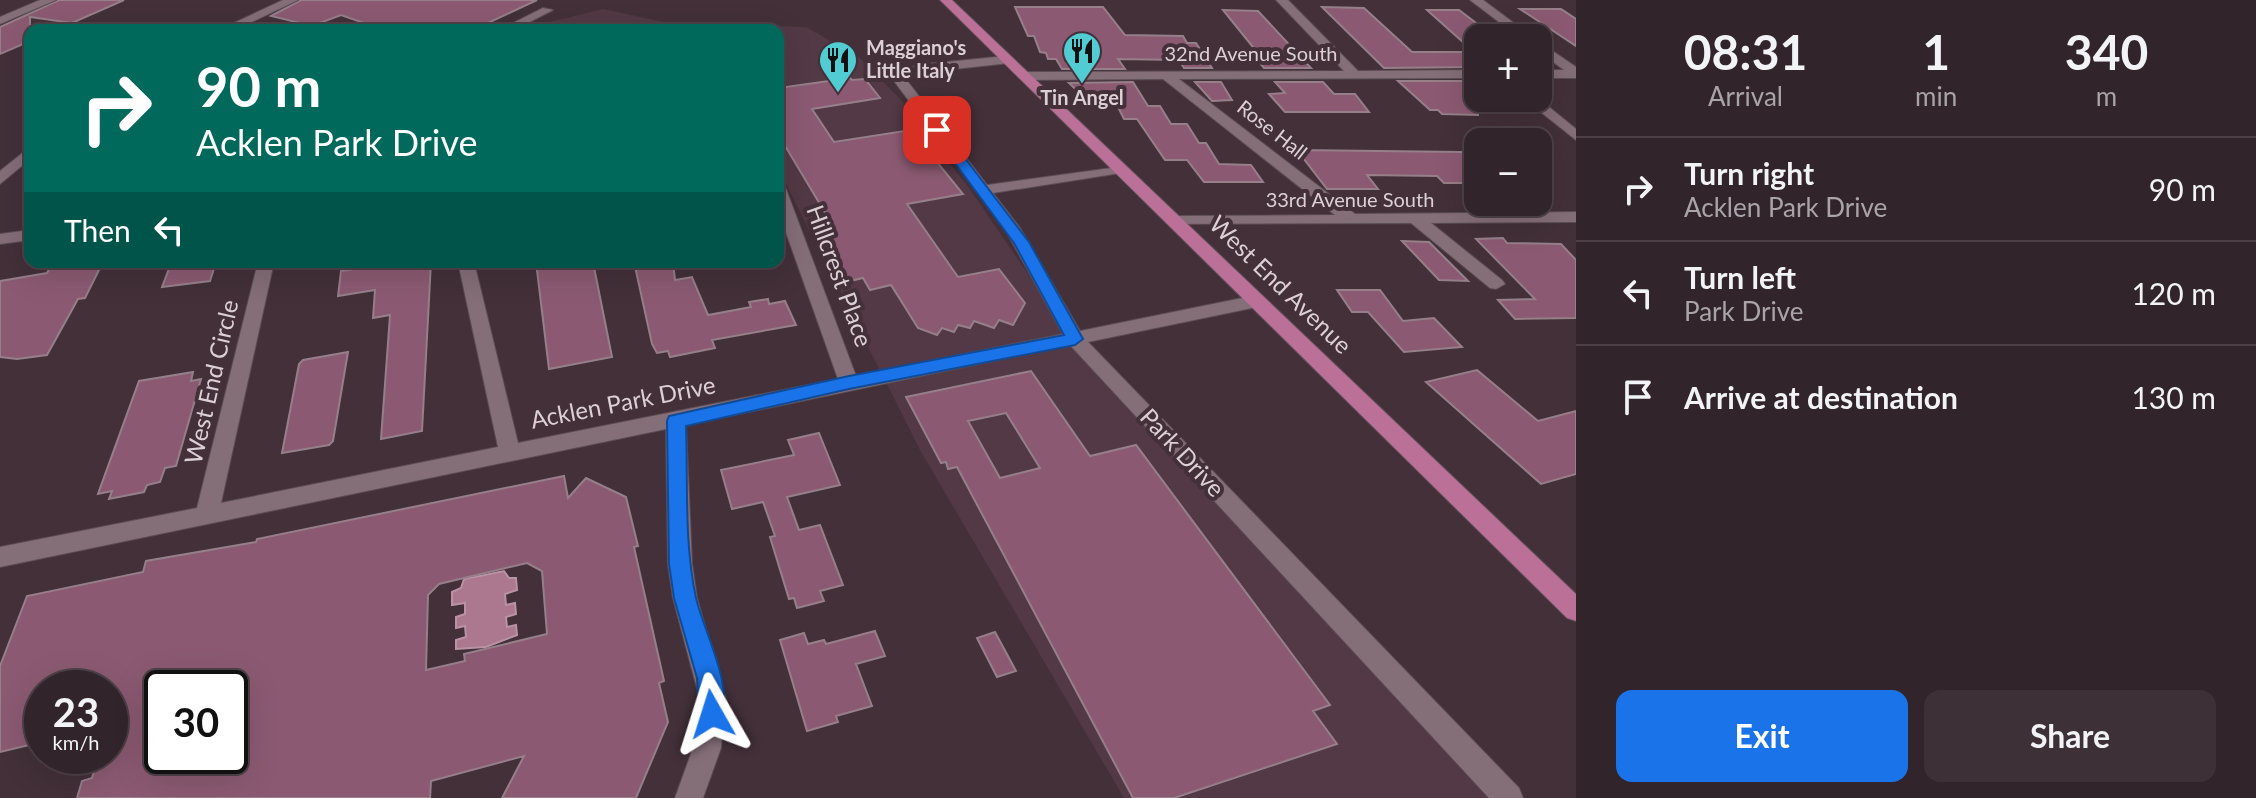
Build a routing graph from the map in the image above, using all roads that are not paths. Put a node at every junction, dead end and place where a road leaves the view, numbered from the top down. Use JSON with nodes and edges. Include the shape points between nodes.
{"nodes":[{"id":1,"x":50,"y":0,"type":"edge"},
{"id":2,"x":292,"y":0,"type":"edge"},
{"id":3,"x":946,"y":0,"type":"edge"},
{"id":4,"x":1282,"y":0,"type":"edge"},
{"id":5,"x":1476,"y":0,"type":"edge"},
{"id":6,"x":547,"y":10,"type":"dead end"},
{"id":7,"x":0,"y":21,"type":"edge"},
{"id":8,"x":238,"y":24,"type":"edge"},
{"id":9,"x":518,"y":24,"type":"edge"},
{"id":10,"x":1509,"y":24,"type":"edge"},
{"id":11,"x":1552,"y":55,"type":"edge"},
{"id":12,"x":1006,"y":60,"type":"junction"},
{"id":13,"x":1576,"y":73,"type":"edge"},
{"id":14,"x":1354,"y":74,"type":"junction"},
{"id":15,"x":1464,"y":74,"type":"edge"},
{"id":16,"x":1552,"y":74,"type":"edge"},
{"id":17,"x":1166,"y":75,"type":"junction"},
{"id":18,"x":1024,"y":76,"type":"junction"},
{"id":19,"x":1547,"y":112,"type":"edge"},
{"id":20,"x":1576,"y":136,"type":"edge"},
{"id":21,"x":24,"y":157,"type":"edge"},
{"id":22,"x":1121,"y":169,"type":"junction"},
{"id":23,"x":0,"y":179,"type":"edge"},
{"id":24,"x":983,"y":190,"type":"junction"},
{"id":25,"x":784,"y":205,"type":"edge"},
{"id":26,"x":1576,"y":217,"type":"edge"},
{"id":27,"x":1352,"y":220,"type":"junction"},
{"id":28,"x":1417,"y":220,"type":"junction"},
{"id":29,"x":1173,"y":221,"type":"junction"},
{"id":30,"x":24,"y":236,"type":"edge"},
{"id":31,"x":0,"y":239,"type":"edge"},
{"id":32,"x":265,"y":268,"type":"edge"},
{"id":33,"x":467,"y":268,"type":"edge"},
{"id":34,"x":1496,"y":284,"type":"dead end"},
{"id":35,"x":1257,"y":301,"type":"junction"},
{"id":36,"x":1075,"y":339,"type":"junction"},
{"id":37,"x":849,"y":382,"type":"junction"},
{"id":38,"x":676,"y":421,"type":"junction"},
{"id":39,"x":510,"y":452,"type":"junction"},
{"id":40,"x":207,"y":514,"type":"junction"},
{"id":41,"x":0,"y":557,"type":"edge"},
{"id":42,"x":1576,"y":610,"type":"edge"},
{"id":43,"x":689,"y":798,"type":"edge"},
{"id":44,"x":1509,"y":798,"type":"edge"}],
"edges":[{"from":1,"to":7,"type":"street"},
{"from":2,"to":8,"type":"street"},
{"from":3,"to":12,"type":"main road","name":"West End Avenue"},
{"from":4,"to":14,"type":"street"},
{"from":5,"to":10,"type":"street"},
{"from":6,"to":9,"type":"street"},
{"from":11,"to":13,"type":"street"},
{"from":12,"to":18,"type":"main road","name":"West End Avenue"},
{"from":12,"to":24,"type":"street","name":"Park Drive","via":[[897,75]]},
{"from":13,"to":16,"type":"street"},
{"from":14,"to":15,"type":"street","name":"32nd Avenue South"},
{"from":14,"to":17,"type":"street","name":"32nd Avenue South"},
{"from":17,"to":18,"type":"street","name":"32nd Avenue South"},
{"from":17,"to":27,"type":"street","name":"Rose Hall"},
{"from":18,"to":22,"type":"main road","name":"West End Avenue"},
{"from":19,"to":20,"type":"street"},
{"from":21,"to":23,"type":"street"},
{"from":22,"to":24,"type":"street"},
{"from":22,"to":29,"type":"main road","name":"West End Avenue"},
{"from":24,"to":36,"type":"street","name":"Park Drive","via":[[1021,242]]},
{"from":25,"to":37,"type":"street","name":"Hillcrest Place"},
{"from":26,"to":28,"type":"street","name":"33rd Avenue South"},
{"from":27,"to":28,"type":"street","name":"33rd Avenue South"},
{"from":27,"to":29,"type":"street","name":"33rd Avenue South"},
{"from":28,"to":34,"type":"street"},
{"from":29,"to":35,"type":"main road","name":"West End Avenue"},
{"from":30,"to":31,"type":"street"},
{"from":32,"to":40,"type":"street","name":"West End Circle"},
{"from":33,"to":39,"type":"street"},
{"from":35,"to":36,"type":"street","name":"Acklen Park Drive"},
{"from":35,"to":42,"type":"main road","name":"West End Avenue"},
{"from":36,"to":37,"type":"street","name":"Acklen Park Drive"},
{"from":36,"to":44,"type":"street","name":"Park Drive"},
{"from":37,"to":38,"type":"street","name":"Acklen Park Drive"},
{"from":38,"to":39,"type":"street","name":"Acklen Park Drive"},
{"from":38,"to":43,"type":"street","via":[[680,564],[712,696],[707,748]]},
{"from":39,"to":40,"type":"street","name":"Acklen Park Drive"},
{"from":40,"to":41,"type":"street","name":"Acklen Park Drive"}]}
